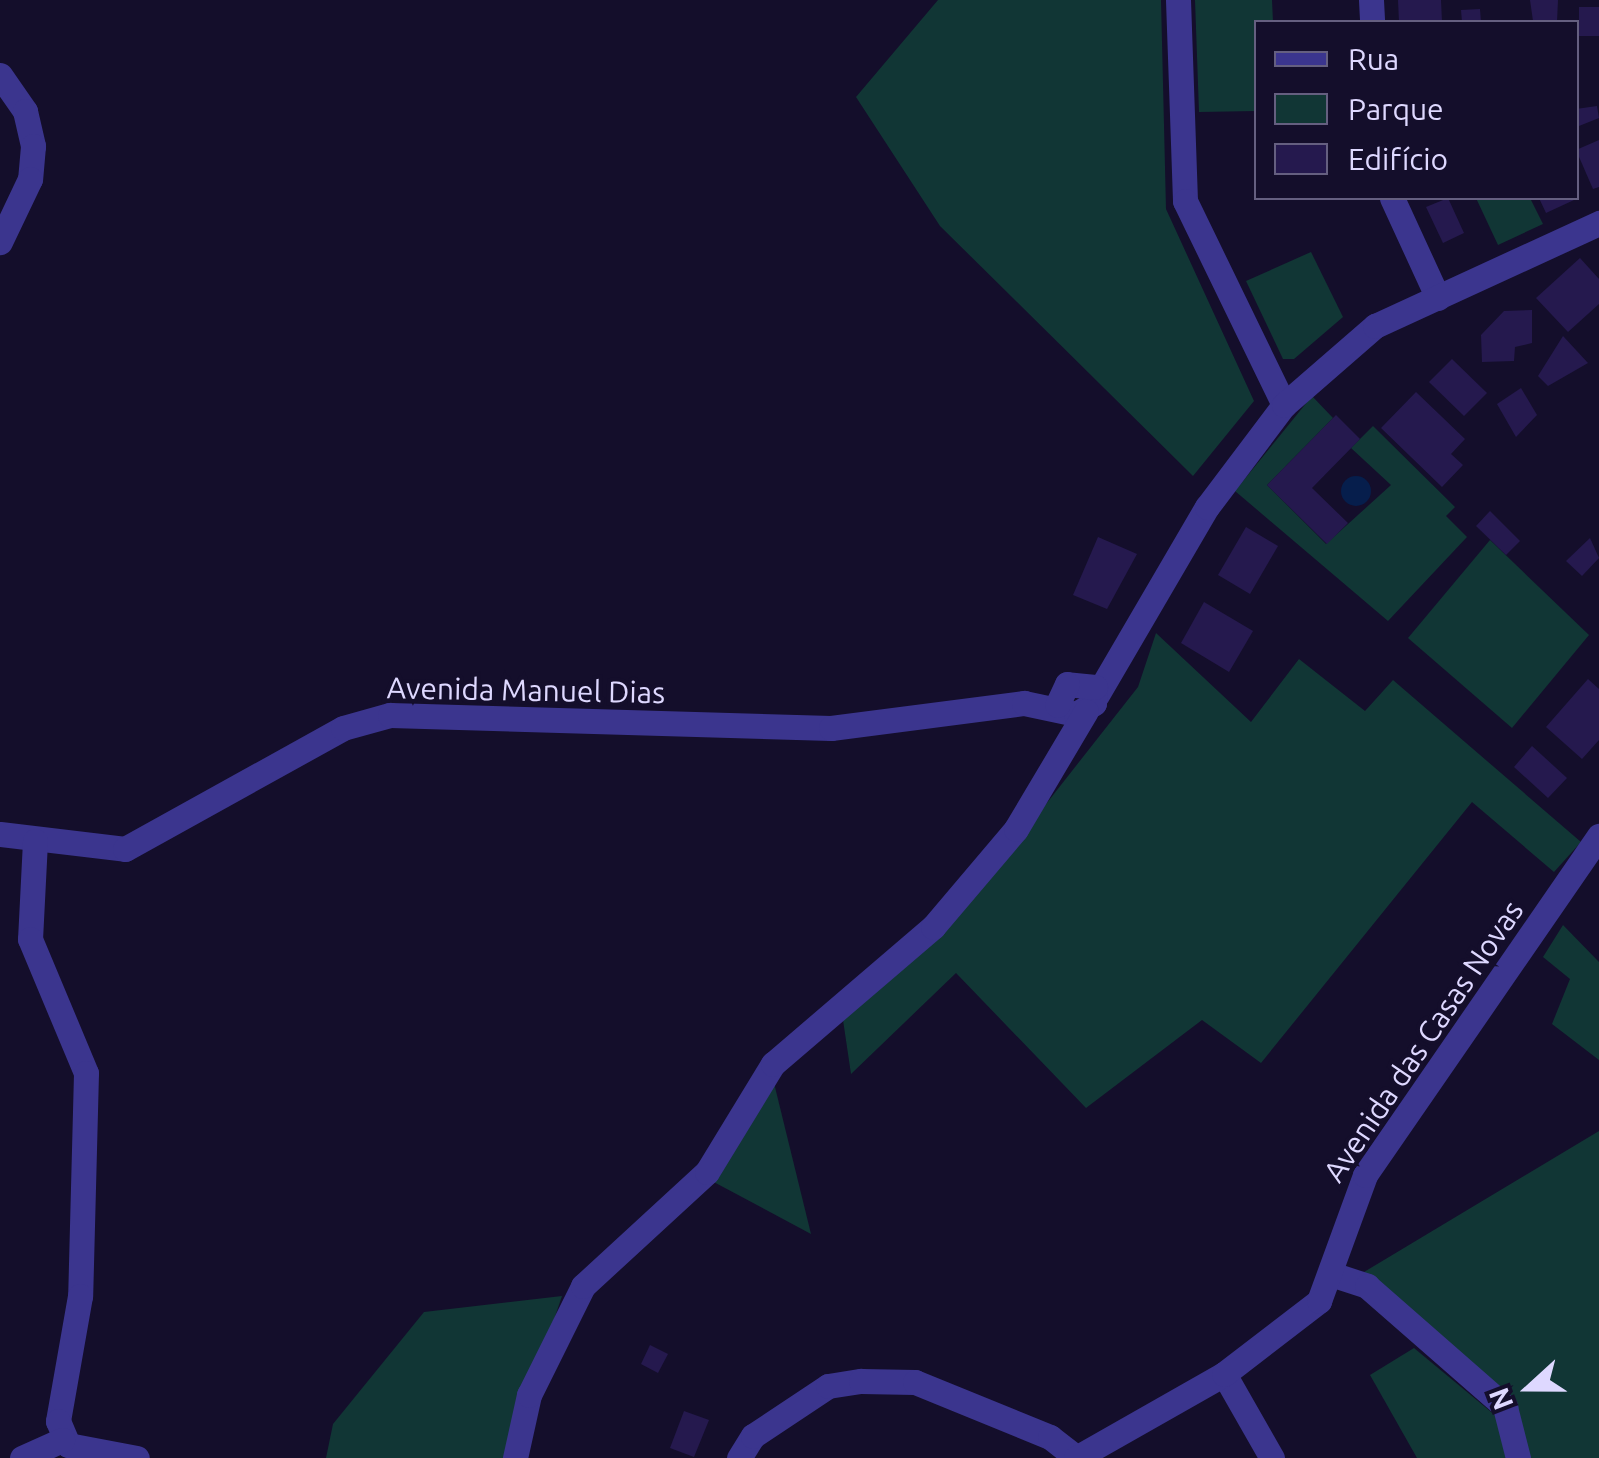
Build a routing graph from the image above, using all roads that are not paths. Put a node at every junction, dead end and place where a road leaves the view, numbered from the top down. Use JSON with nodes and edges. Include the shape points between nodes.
{"nodes":[{"id":1,"x":1178,"y":0,"type":"edge"},
{"id":2,"x":0,"y":75,"type":"edge"},
{"id":3,"x":1393,"y":200,"type":"edge"},
{"id":4,"x":1599,"y":223,"type":"edge"},
{"id":5,"x":0,"y":242,"type":"edge"},
{"id":6,"x":1438,"y":298,"type":"junction"},
{"id":7,"x":1284,"y":405,"type":"junction"},
{"id":8,"x":1075,"y":698,"type":"junction"},
{"id":9,"x":0,"y":834,"type":"edge"},
{"id":10,"x":1599,"y":836,"type":"edge"},
{"id":11,"x":34,"y":842,"type":"junction"},
{"id":12,"x":1331,"y":1274,"type":"junction"},
{"id":13,"x":1224,"y":1374,"type":"junction"},
{"id":14,"x":62,"y":1440,"type":"junction"},
{"id":15,"x":22,"y":1458,"type":"edge"},
{"id":16,"x":136,"y":1458,"type":"edge"},
{"id":17,"x":515,"y":1458,"type":"edge"},
{"id":18,"x":739,"y":1458,"type":"edge"},
{"id":19,"x":1076,"y":1458,"type":"edge"},
{"id":20,"x":1272,"y":1458,"type":"edge"},
{"id":21,"x":1518,"y":1458,"type":"edge"}],
"edges":[{"from":1,"to":7,"type":"street","via":[[1185,201]]},
{"from":2,"to":5,"type":"street","via":[[25,111],[33,146],[30,179]]},
{"from":3,"to":6,"type":"street"},
{"from":4,"to":6,"type":"street"},
{"from":6,"to":7,"type":"street","via":[[1375,326]]},
{"from":7,"to":8,"type":"street","via":[[1207,507],[1114,664]]},
{"from":8,"to":11,"type":"street","name":"Avenida Manuel Dias","via":[[831,728],[390,714],[343,728],[153,840],[124,849]]},
{"from":8,"to":17,"type":"street","via":[[1067,750],[1016,829],[932,926],[774,1064],[707,1172],[583,1286],[530,1395]]},
{"from":9,"to":11,"type":"street","name":"Avenida Manuel Dias"},
{"from":10,"to":12,"type":"street","name":"Avenida das Casas Novas","via":[[1365,1175]]},
{"from":11,"to":14,"type":"street","via":[[30,939],[86,1073],[80,1296]]},
{"from":12,"to":13,"type":"street","name":"Avenida das Casas Novas","via":[[1303,1318]]},
{"from":12,"to":21,"type":"street","via":[[1367,1286],[1505,1407]]},
{"from":13,"to":19,"type":"street","name":"Avenida das Casas Novas"},
{"from":13,"to":20,"type":"street"},
{"from":14,"to":15,"type":"street"},
{"from":14,"to":16,"type":"street"},
{"from":18,"to":19,"type":"street","via":[[753,1436],[828,1386],[861,1380],[915,1382],[1050,1437]]}]}
